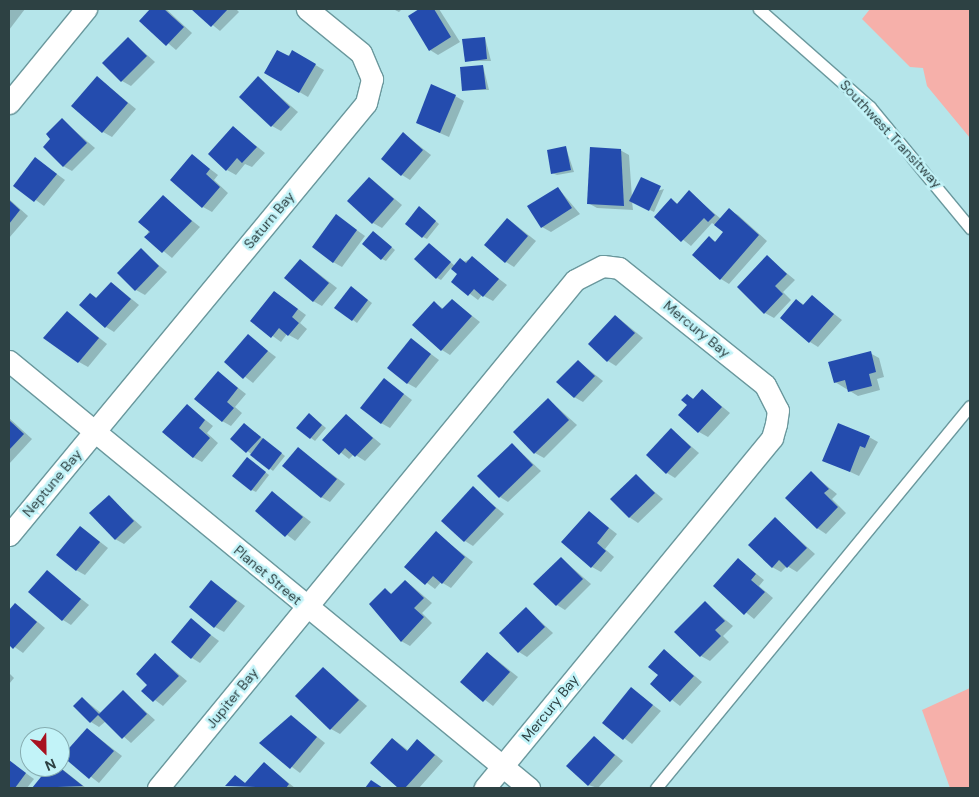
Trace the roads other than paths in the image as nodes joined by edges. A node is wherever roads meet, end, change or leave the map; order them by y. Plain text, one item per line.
1 (86, 9) edge
2 (307, 9) edge
3 (759, 9) edge
4 (9, 103) edge
5 (970, 228) edge
6 (9, 361) edge
7 (970, 406) edge
8 (95, 431) junction
9 (9, 535) edge
10 (306, 607) junction
11 (502, 766) junction
12 (158, 788) edge
13 (484, 788) edge
14 (529, 788) edge
15 (656, 788) edge

1 - 4 street
2 - 8 street, Saturn Bay
3 - 5 lane, Southwest Transitway
6 - 8 street, Planet Street
7 - 15 lane
8 - 9 street, Neptune Bay
8 - 10 street, Planet Street
10 - 11 street, Planet Street
10 - 11 street, Mercury Bay
10 - 12 street, Jupiter Bay
11 - 13 street
11 - 14 street, Planet Street

